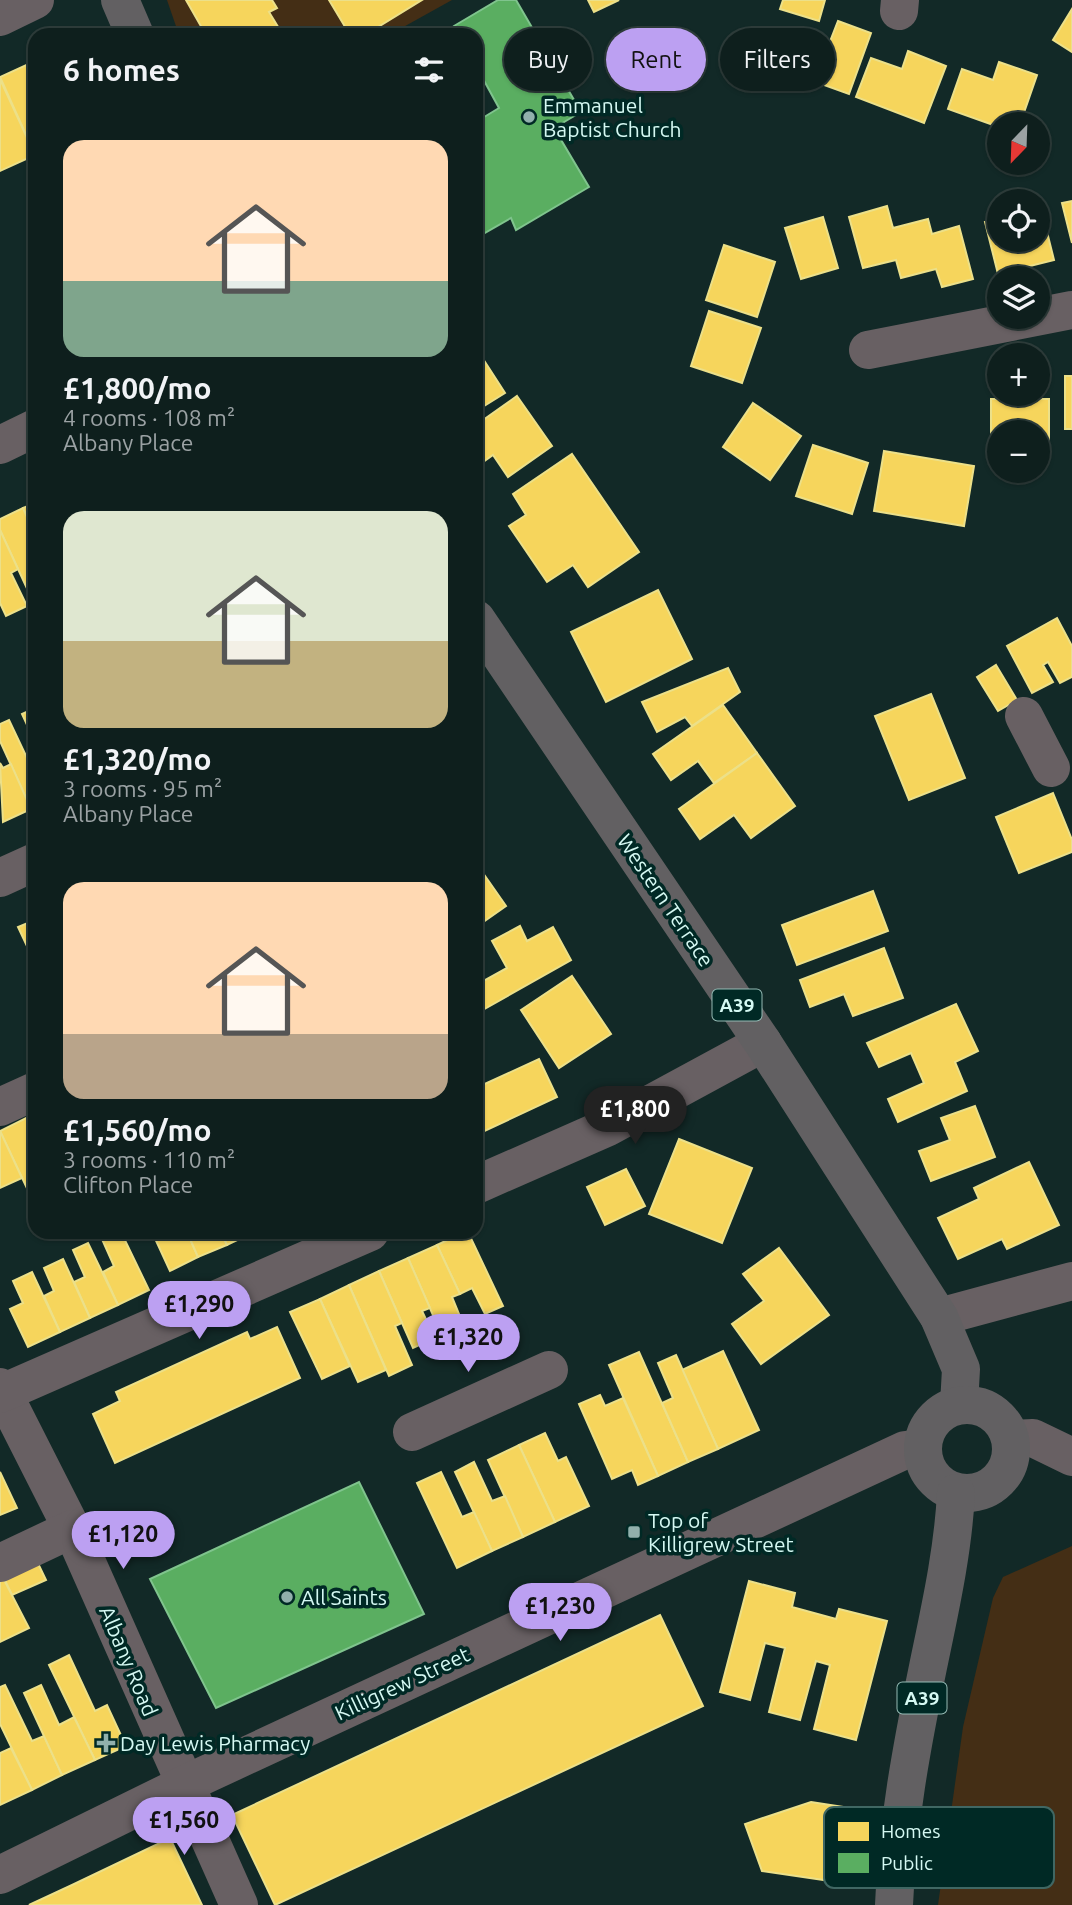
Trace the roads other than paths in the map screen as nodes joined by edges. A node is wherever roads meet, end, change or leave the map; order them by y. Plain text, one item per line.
1 (35, 0) edge
2 (120, 0) edge
3 (0, 17) edge
4 (132, 28) edge
5 (1072, 310) edge
6 (868, 350) dead end
7 (28, 431) edge
8 (0, 445) edge
9 (483, 633) edge
10 (1024, 716) dead end
11 (1047, 770) edge
12 (28, 865) edge
13 (0, 878) edge
14 (763, 1043) junction
15 (28, 1094) edge
16 (0, 1107) edge
17 (483, 1182) edge
18 (354, 1239) edge
19 (1072, 1281) edge
20 (939, 1317) junction
21 (549, 1370) dead end
22 (1, 1391) edge
23 (959, 1405) junction
24 (412, 1432) dead end
25 (1011, 1439) junction
26 (922, 1448) junction
27 (1072, 1457) edge
28 (956, 1493) junction
29 (72, 1529) junction
30 (0, 1563) edge
31 (183, 1785) junction
32 (904, 1807) edge
33 (0, 1875) edge
34 (239, 1905) edge

1 - 3 street
2 - 4 main road
5 - 6 street
7 - 8 street
9 - 14 main road, Western Terrace / A39
10 - 11 street
12 - 13 street
14 - 17 street
14 - 20 main road, Western Terrace / A39
15 - 16 street
18 - 22 street
19 - 20 street
20 - 23 main road, Western Terrace / A39
21 - 24 street
22 - 29 street, Albany Road
23 - 25 main road
23 - 26 main road
25 - 27 street
25 - 28 main road
26 - 28 main road
26 - 31 street, Killigrew Street
28 - 32 main road, A39
29 - 30 street
29 - 31 street, Albany Road
31 - 33 street, Killigrew Street
31 - 34 street, Albany Road

